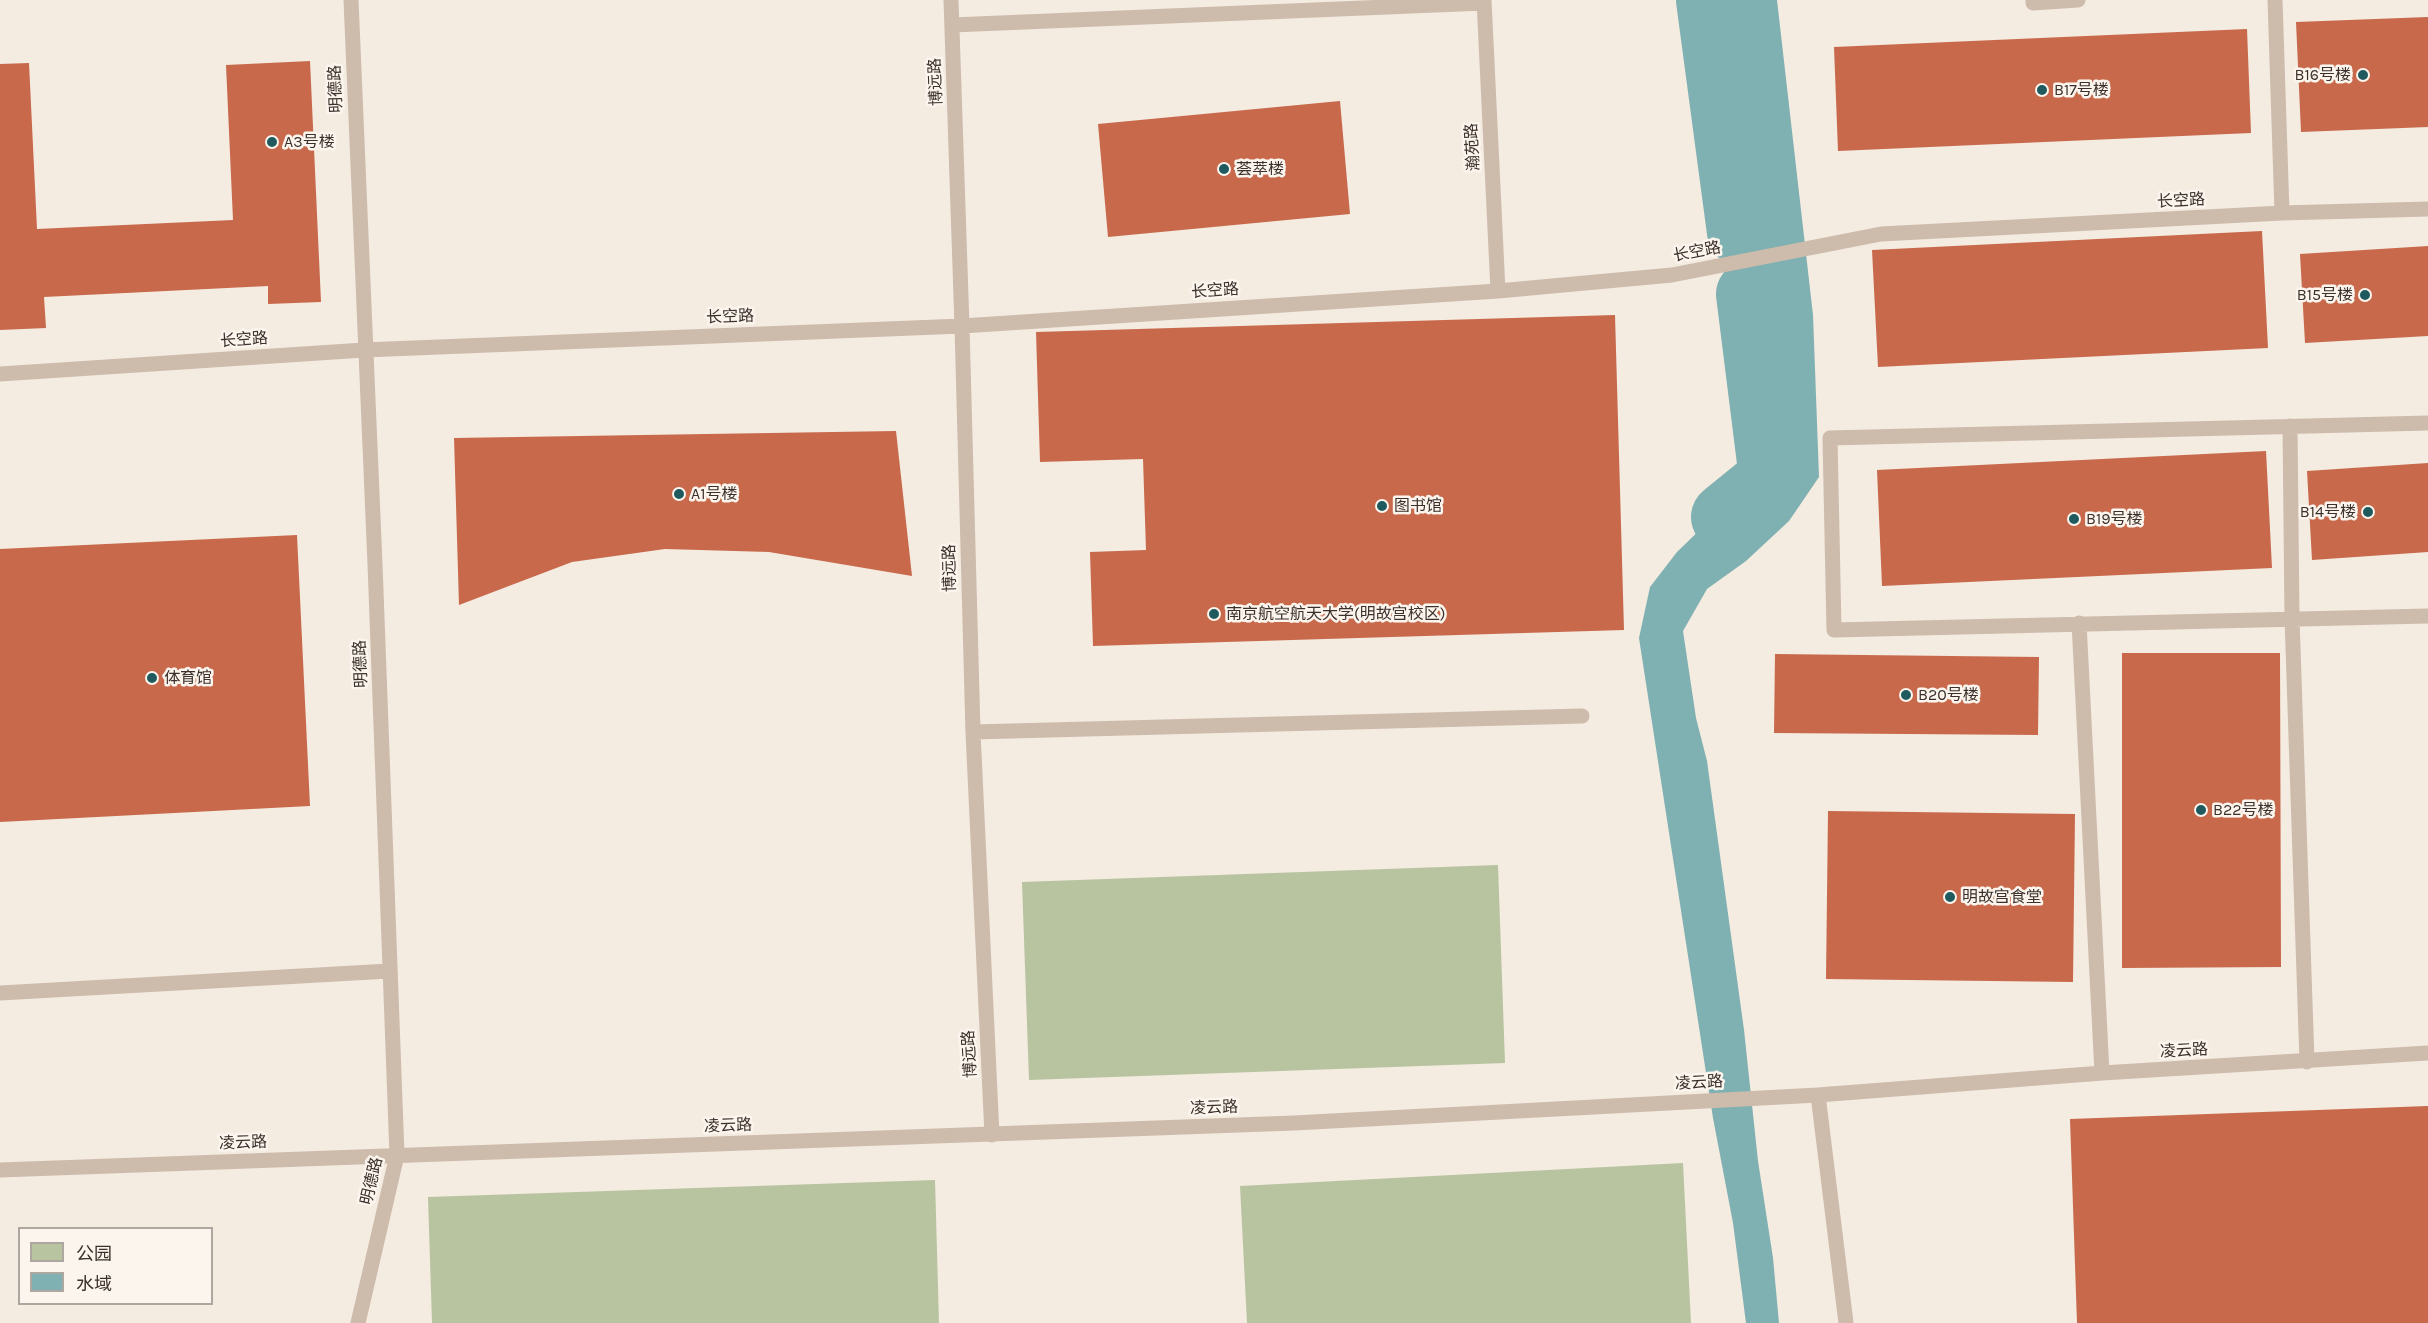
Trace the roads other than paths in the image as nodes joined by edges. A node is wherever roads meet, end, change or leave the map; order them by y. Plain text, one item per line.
1 (351, 0) edge
2 (951, 0) edge
3 (2033, 0) edge
4 (2078, 0) edge
5 (2275, 0) edge
6 (1484, 2) edge
7 (952, 26) junction
8 (2428, 208) edge
9 (2282, 213) junction
10 (1498, 291) junction
11 (962, 326) junction
12 (364, 350) junction
13 (0, 374) edge
14 (2428, 423) edge
15 (2290, 426) junction
16 (2428, 616) edge
17 (2292, 618) junction
18 (2079, 624) junction
19 (1582, 716) dead end
20 (972, 732) junction
21 (388, 971) junction
22 (0, 993) edge
23 (2428, 1053) edge
24 (2307, 1062) junction
25 (2102, 1073) junction
26 (1818, 1095) junction
27 (992, 1135) junction
28 (397, 1155) junction
29 (0, 1170) edge
30 (358, 1323) edge
31 (1846, 1323) edge

1 - 12 lane, 明德路
2 - 7 lane, 博远路
3 - 4 lane
5 - 9 lane
6 - 7 lane
6 - 10 lane, 瀚苑路
7 - 11 lane, 博远路
8 - 9 lane, 长空路
9 - 10 lane, 长空路
10 - 11 lane, 长空路
11 - 12 lane, 长空路
11 - 20 lane, 博远路
12 - 13 lane, 长空路
12 - 21 lane, 明德路
14 - 15 lane
15 - 17 lane
15 - 18 lane
16 - 17 lane
17 - 18 lane
17 - 24 lane
18 - 25 lane
19 - 20 lane
20 - 27 lane, 博远路
21 - 22 lane
21 - 28 lane, 明德路
23 - 24 lane, 凌云路
24 - 25 lane, 凌云路
25 - 26 lane, 凌云路
26 - 27 lane, 凌云路
26 - 31 lane
27 - 28 lane, 凌云路
28 - 29 lane, 凌云路
28 - 30 lane, 明德路

